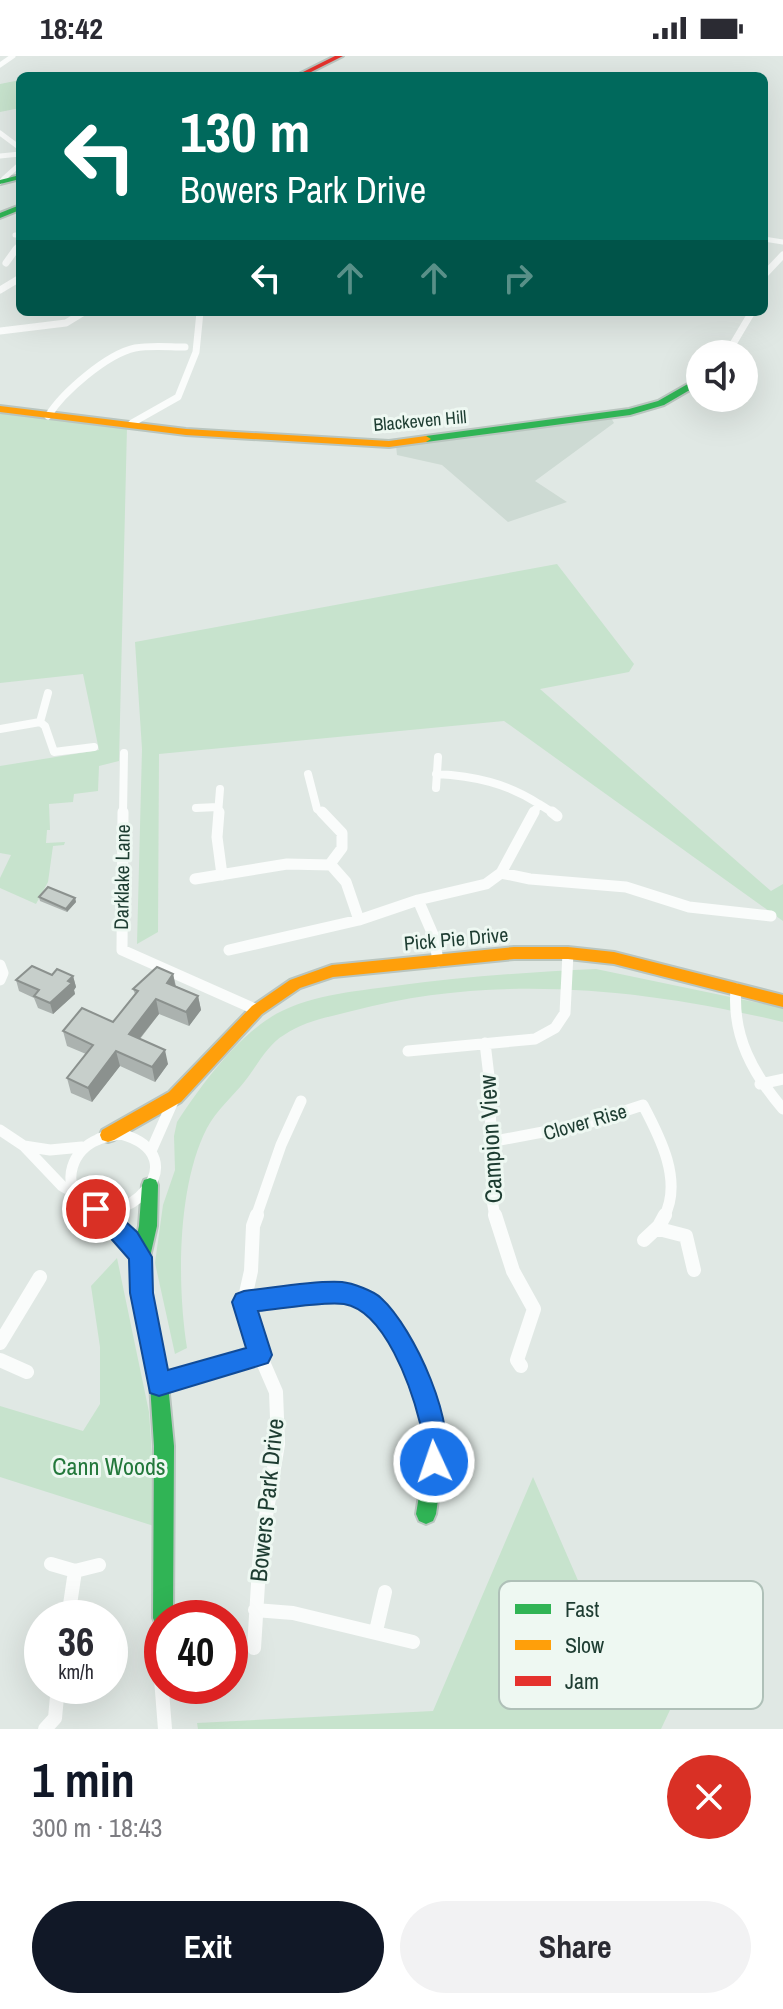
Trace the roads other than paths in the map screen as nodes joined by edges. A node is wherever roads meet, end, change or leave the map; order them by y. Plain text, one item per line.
1 (13, 56) edge
2 (340, 56) edge
3 (0, 65) edge
4 (306, 72) edge
5 (16, 168) edge
6 (0, 182) edge
7 (783, 255) edge
8 (768, 271) edge
9 (77, 316) edge
10 (200, 316) edge
11 (750, 316) edge
12 (0, 331) edge
13 (735, 340) edge
14 (185, 347) dead end
15 (686, 388) edge
16 (0, 409) edge
17 (48, 416) junction
18 (131, 425) junction
19 (48, 693) dead end
20 (40, 722) junction
21 (0, 729) edge
22 (94, 747) dead end
23 (124, 753) dead end
24 (438, 757) dead end
25 (308, 774) dead end
26 (436, 774) junction
27 (436, 788) dead end
28 (220, 789) dead end
29 (539, 804) junction
30 (218, 807) junction
31 (196, 808) dead end
32 (557, 816) dead end
33 (330, 864) junction
34 (501, 873) junction
35 (222, 875) junction
36 (195, 879) dead end
37 (418, 900) junction
38 (771, 916) dead end
39 (359, 920) junction
40 (229, 950) dead end
41 (568, 953) junction
42 (438, 961) junction
43 (0, 965) edge
44 (0, 980) edge
45 (736, 989) junction
46 (783, 1001) edge
47 (257, 1010) junction
48 (485, 1043) junction
49 (408, 1051) dead end
50 (783, 1079) edge
51 (760, 1084) junction
52 (175, 1097) junction
53 (301, 1101) dead end
54 (783, 1109) edge
55 (0, 1130) edge
56 (108, 1135) junction
57 (490, 1142) junction
58 (24, 1146) junction
59 (84, 1146) junction
60 (151, 1151) junction
61 (150, 1185) junction
62 (71, 1191) junction
63 (96, 1209) junction
64 (659, 1229) junction
65 (644, 1240) dead end
66 (141, 1257) junction
67 (694, 1270) dead end
68 (40, 1277) dead end
69 (244, 1302) junction
70 (0, 1343) edge
71 (260, 1355) junction
72 (0, 1360) edge
73 (521, 1366) dead end
74 (27, 1372) dead end
75 (159, 1384) junction
76 (426, 1514) dead end
77 (51, 1564) dead end
78 (99, 1565) dead end
79 (75, 1571) junction
80 (385, 1592) dead end
81 (71, 1600) edge
82 (163, 1600) edge
83 (255, 1610) junction
84 (376, 1631) junction
85 (413, 1642) dead end
86 (254, 1648) dead end
87 (56, 1704) edge
88 (163, 1704) edge
89 (45, 1729) edge
90 (165, 1729) edge

1 - 3 street
2 - 4 main road
5 - 6 street
7 - 8 street
9 - 12 street
10 - 18 street
11 - 13 street
14 - 17 street
15 - 18 main road, Blackeven Hill
16 - 17 main road, Blackeven Hill
17 - 18 main road, Blackeven Hill
19 - 20 street
20 - 21 street
20 - 22 street
23 - 47 street, Darklake Lane
24 - 26 street
25 - 33 street
26 - 27 street
26 - 29 street
28 - 30 street
29 - 32 street
29 - 34 street
30 - 31 street
30 - 35 street
33 - 35 street
33 - 39 street
34 - 37 street
34 - 38 street
35 - 36 street
37 - 39 street
37 - 42 street
39 - 40 street
41 - 42 main road, Pick Pie Drive
41 - 45 main road, Pick Pie Drive
41 - 48 street
42 - 47 main road, Pick Pie Drive
43 - 44 street
45 - 46 main road, Pick Pie Drive
45 - 51 street
47 - 52 main road, Pick Pie Drive
48 - 49 street
48 - 57 street, Campion View
50 - 51 street
51 - 54 street
52 - 56 main road, Pick Pie Drive
52 - 60 street, Pick Pie Drive
53 - 69 street, Bowers Park Drive
55 - 58 street
56 - 59 street
56 - 60 street
57 - 64 street, Clover Rise
57 - 73 street, Campion View
58 - 59 street
58 - 62 street
59 - 62 street
60 - 61 street
61 - 63 street
61 - 66 main road
62 - 63 street
63 - 66 street
64 - 65 street
64 - 67 street
66 - 75 main road
68 - 70 street
69 - 71 street, Bowers Park Drive
69 - 76 main road
71 - 75 street
71 - 83 street, Bowers Park Drive
72 - 74 street
75 - 82 main road
77 - 79 street
78 - 79 street
79 - 81 street
80 - 84 street
83 - 84 street
83 - 86 street, Bowers Park Drive
84 - 85 street
87 - 89 street
88 - 90 street

